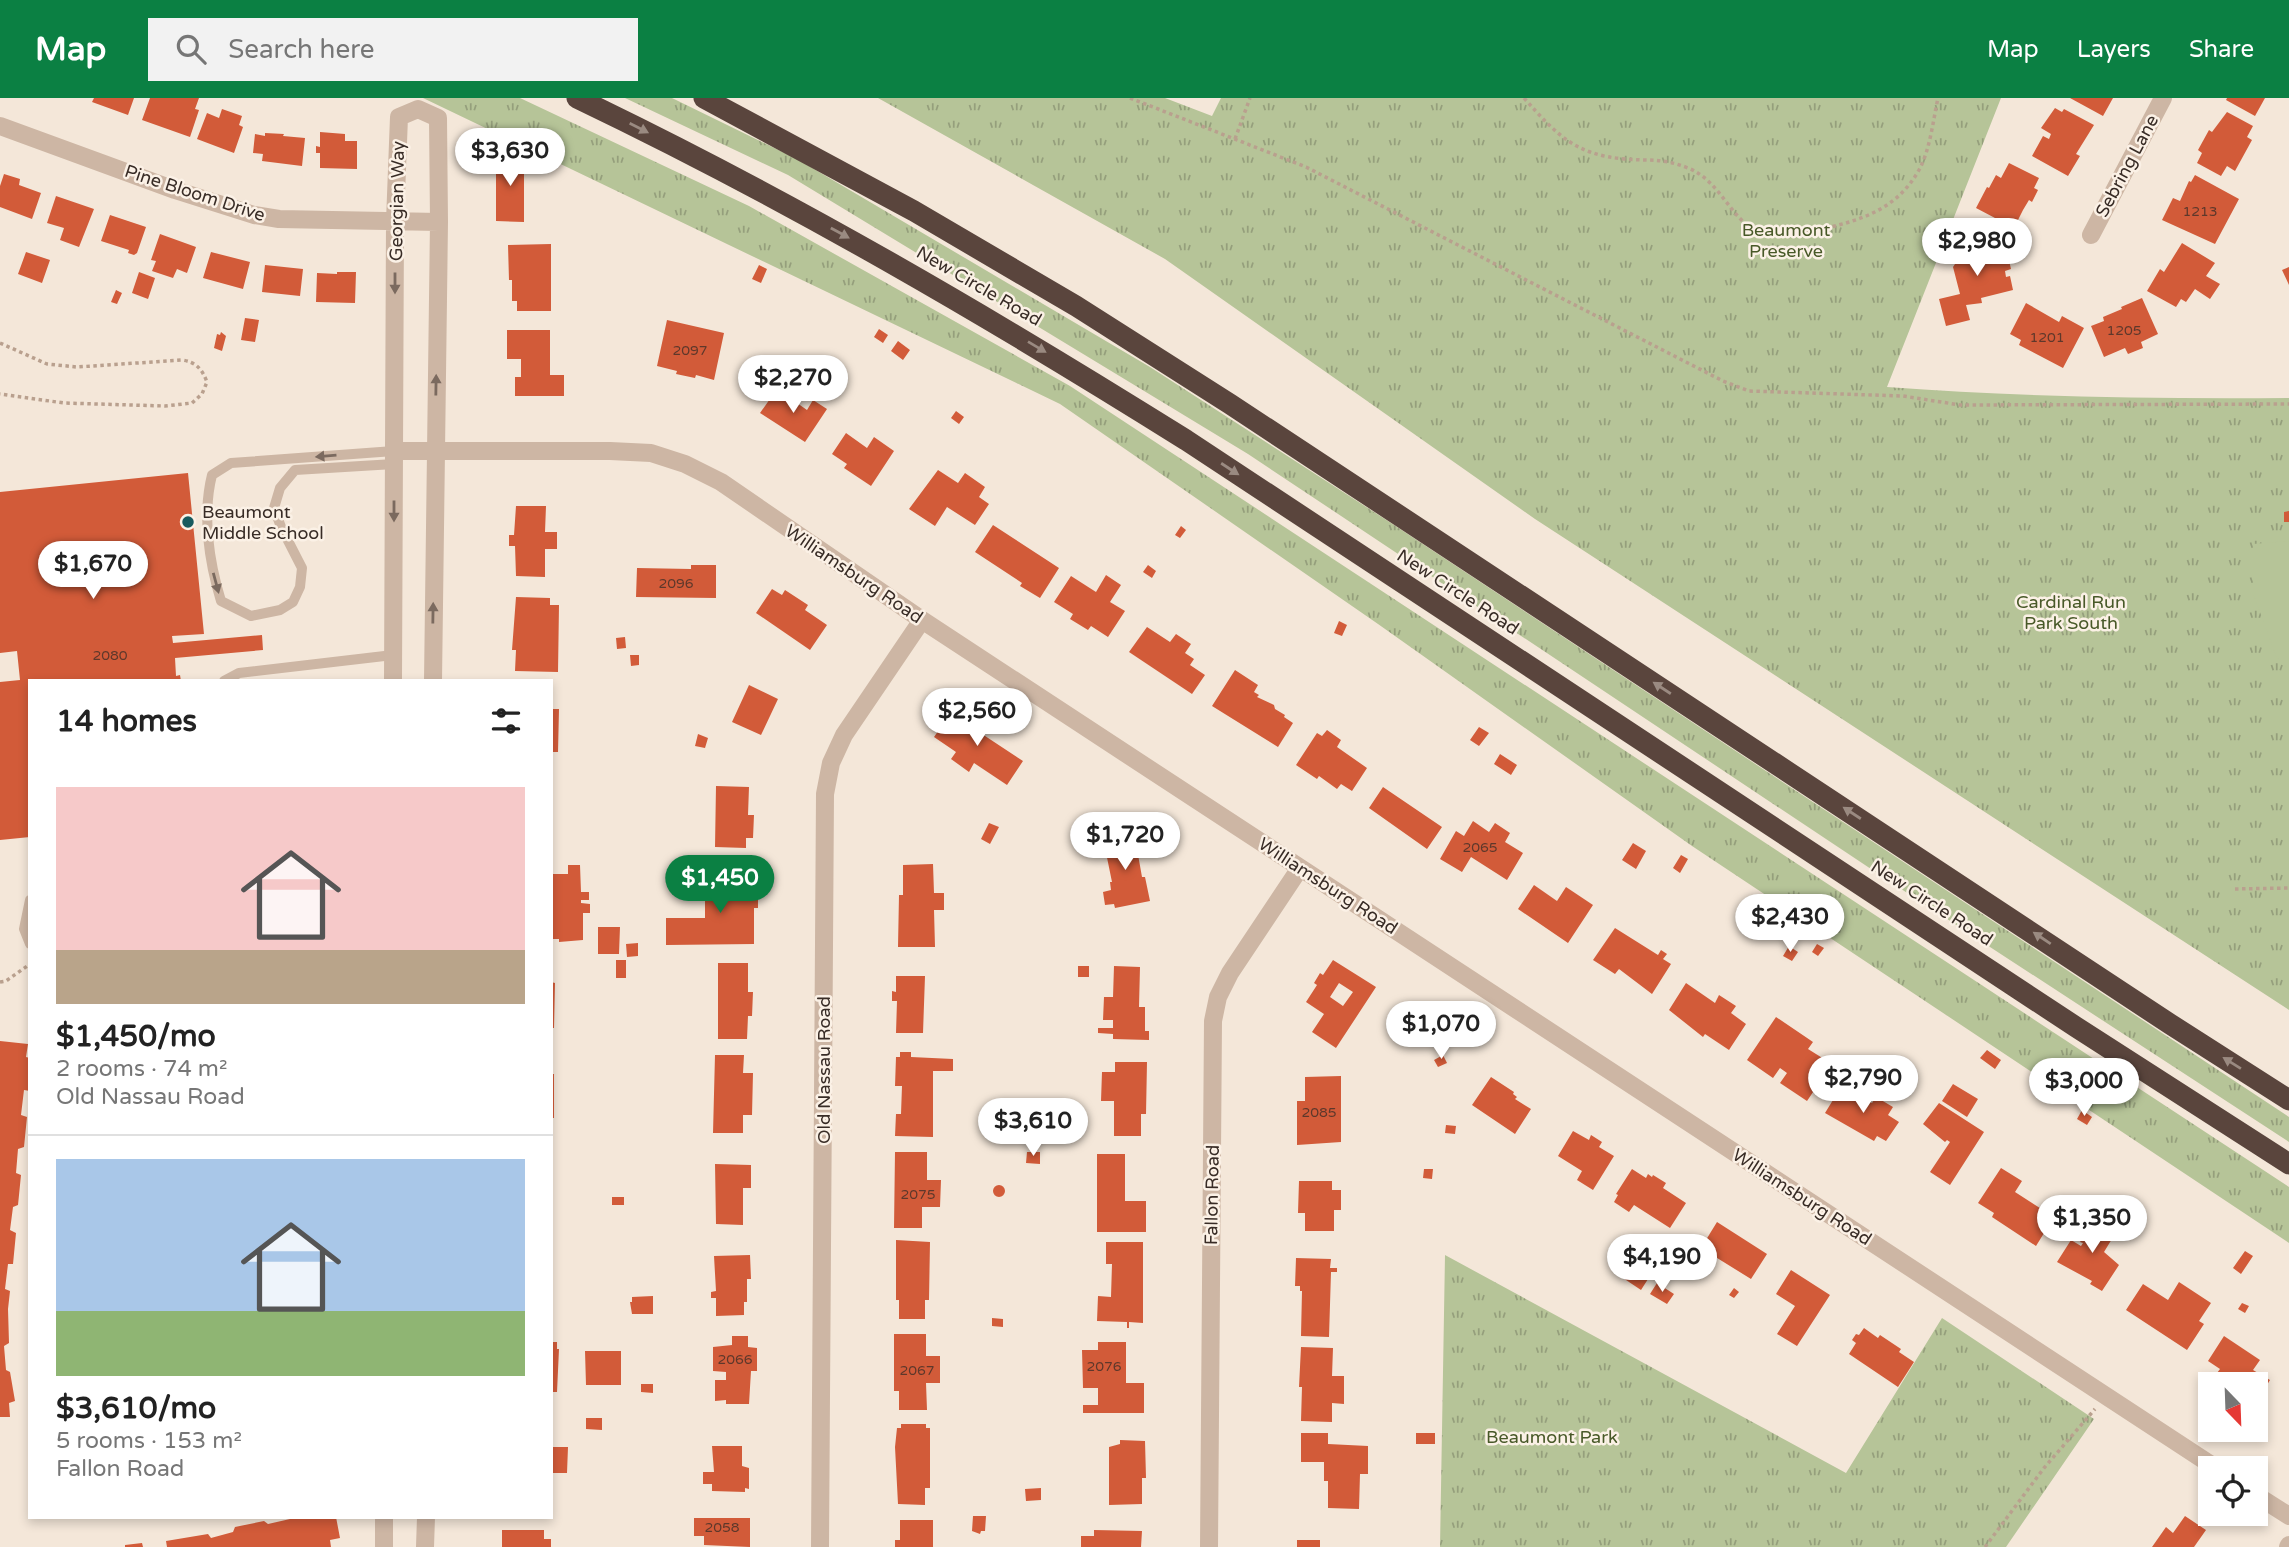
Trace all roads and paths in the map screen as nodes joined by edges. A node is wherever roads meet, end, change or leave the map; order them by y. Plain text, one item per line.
1 (577, 98) edge
2 (704, 98) edge
3 (1130, 98) edge
4 (1250, 98) edge
5 (1524, 98) edge
6 (1938, 98) edge
7 (2163, 98) edge
8 (0, 126) edge
9 (1235, 139) junction
10 (395, 221) junction
11 (439, 222) junction
12 (2091, 234) dead end
13 (0, 343) edge
14 (0, 394) edge
15 (2289, 404) edge
16 (435, 450) junction
17 (394, 457) junction
18 (922, 621) junction
19 (393, 656) junction
20 (228, 679) edge
21 (393, 679) edge
22 (433, 679) edge
23 (1300, 868) junction
24 (2289, 888) edge
25 (2235, 889) dead end
26 (28, 908) edge
27 (28, 940) edge
28 (28, 965) edge
29 (0, 982) edge
30 (2289, 1100) edge
31 (2289, 1164) edge
32 (2105, 1396) junction
33 (2198, 1456) edge
34 (2268, 1502) edge
35 (2289, 1516) edge
36 (384, 1519) edge
37 (426, 1519) edge
38 (384, 1547) edge
39 (425, 1547) edge
40 (820, 1547) edge
41 (1209, 1547) edge
42 (1985, 1547) edge

1 -> 31 highway, New Circle Road
30 -> 2 highway, New Circle Road
3 - 9 path
4 - 9 path
5 - 6 path
7 - 12 street, Sebring Lane
8 - 10 street, Pine Bloom Drive
9 - 15 path
10 - 11 street, Pine Bloom Drive
10 - 11 street, Georgian Way
10 -> 17 street, Georgian Way
16 -> 11 street, Georgian Way
13 - 14 path
16 - 17 street, Williamsburg Road
16 - 18 street, Williamsburg Road
22 -> 16 street, Georgian Way
17 -> 17 lane
17 -> 19 street, Georgian Way
18 - 23 street, Williamsburg Road
18 - 40 street, Old Nassau Road
19 - 20 lane
19 - 21 street, Georgian Way
23 - 32 street, Williamsburg Road
23 - 41 street, Fallon Road
24 - 25 path
26 - 27 lane
28 - 29 path
32 - 33 street, Williamsburg Road
32 - 42 path
34 - 35 street
36 - 38 street
37 - 39 street

